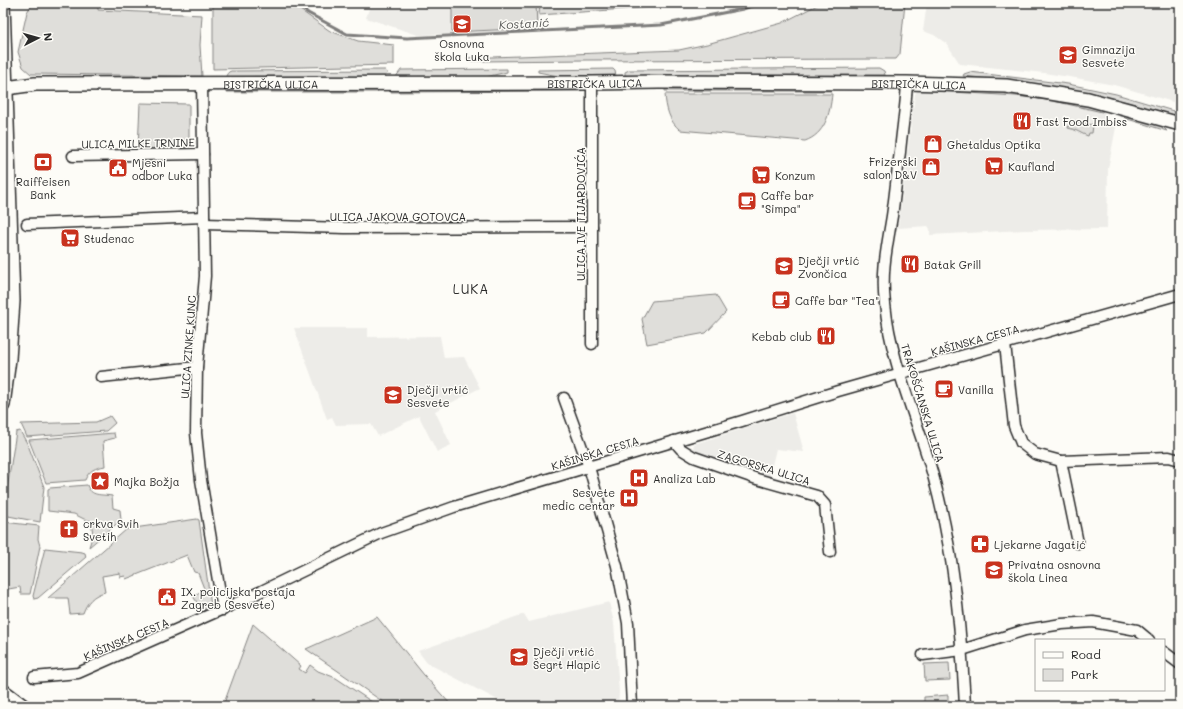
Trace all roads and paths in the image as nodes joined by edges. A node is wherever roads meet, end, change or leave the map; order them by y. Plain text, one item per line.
1 (3, 3) edge
2 (592, 83) junction
3 (907, 83) junction
4 (202, 84) junction
5 (4, 89) edge
6 (1180, 124) edge
7 (203, 154) junction
8 (73, 156) dead end
9 (204, 220) junction
10 (27, 224) dead end
11 (592, 227) junction
12 (1180, 294) edge
13 (592, 344) dead end
14 (1005, 344) junction
15 (196, 367) junction
16 (900, 373) junction
17 (101, 377) dead end
18 (564, 398) dead end
19 (3, 405) edge
20 (674, 441) junction
21 (1180, 460) edge
22 (1061, 462) junction
23 (589, 467) junction
24 (1078, 543) dead end
25 (830, 552) dead end
26 (222, 610) junction
27 (1148, 639) edge
28 (962, 650) junction
29 (1165, 653) edge
30 (923, 655) dead end
31 (1180, 664) edge
32 (34, 677) dead end
33 (3, 691) edge
34 (3, 701) edge
35 (21, 705) edge
36 (632, 706) edge
37 (965, 706) edge

1 - 5 main road
2 - 3 main road, BISTRIČKA ULICA
2 - 4 main road, BISTRIČKA ULICA
2 - 11 street, ULICA IVE TIJARDOVIĆA
3 - 6 main road, BISTRIČKA ULICA
3 - 16 street, TRAKOŠĆANSKA ULICA
4 - 5 main road, BISTRIČKA ULICA
4 - 7 street, ULICA ZINKE KUNC
5 - 19 main road
7 - 8 street, ULICA MILKE TRNINE
7 - 9 street, ULICA ZINKE KUNC
9 - 10 street, ULICA JAKOVA GOTOVCA
9 - 11 street, ULICA JAKOVA GOTOVCA
9 - 15 street, ULICA ZINKE KUNC
11 - 13 street, ULICA IVE TIJARDOVIĆA
12 - 14 street, KAŠINSKA CESTA
14 - 16 street, KAŠINSKA CESTA
14 - 22 street
15 - 17 street
15 - 26 street, ULICA ZINKE KUNC
16 - 20 street, KAŠINSKA CESTA
16 - 28 street, TRAKOŠĆANSKA ULICA
18 - 23 street
20 - 23 street, KAŠINSKA CESTA
20 - 25 street, ZAGORSKA ULICA
21 - 22 street
22 - 24 street
23 - 26 street, KAŠINSKA CESTA
23 - 36 street
26 - 32 street, KAŠINSKA CESTA
27 - 28 street
28 - 30 street
28 - 37 street, TRAKOŠĆANSKA ULICA
29 - 31 street
33 - 35 main road
34 - 35 main road

